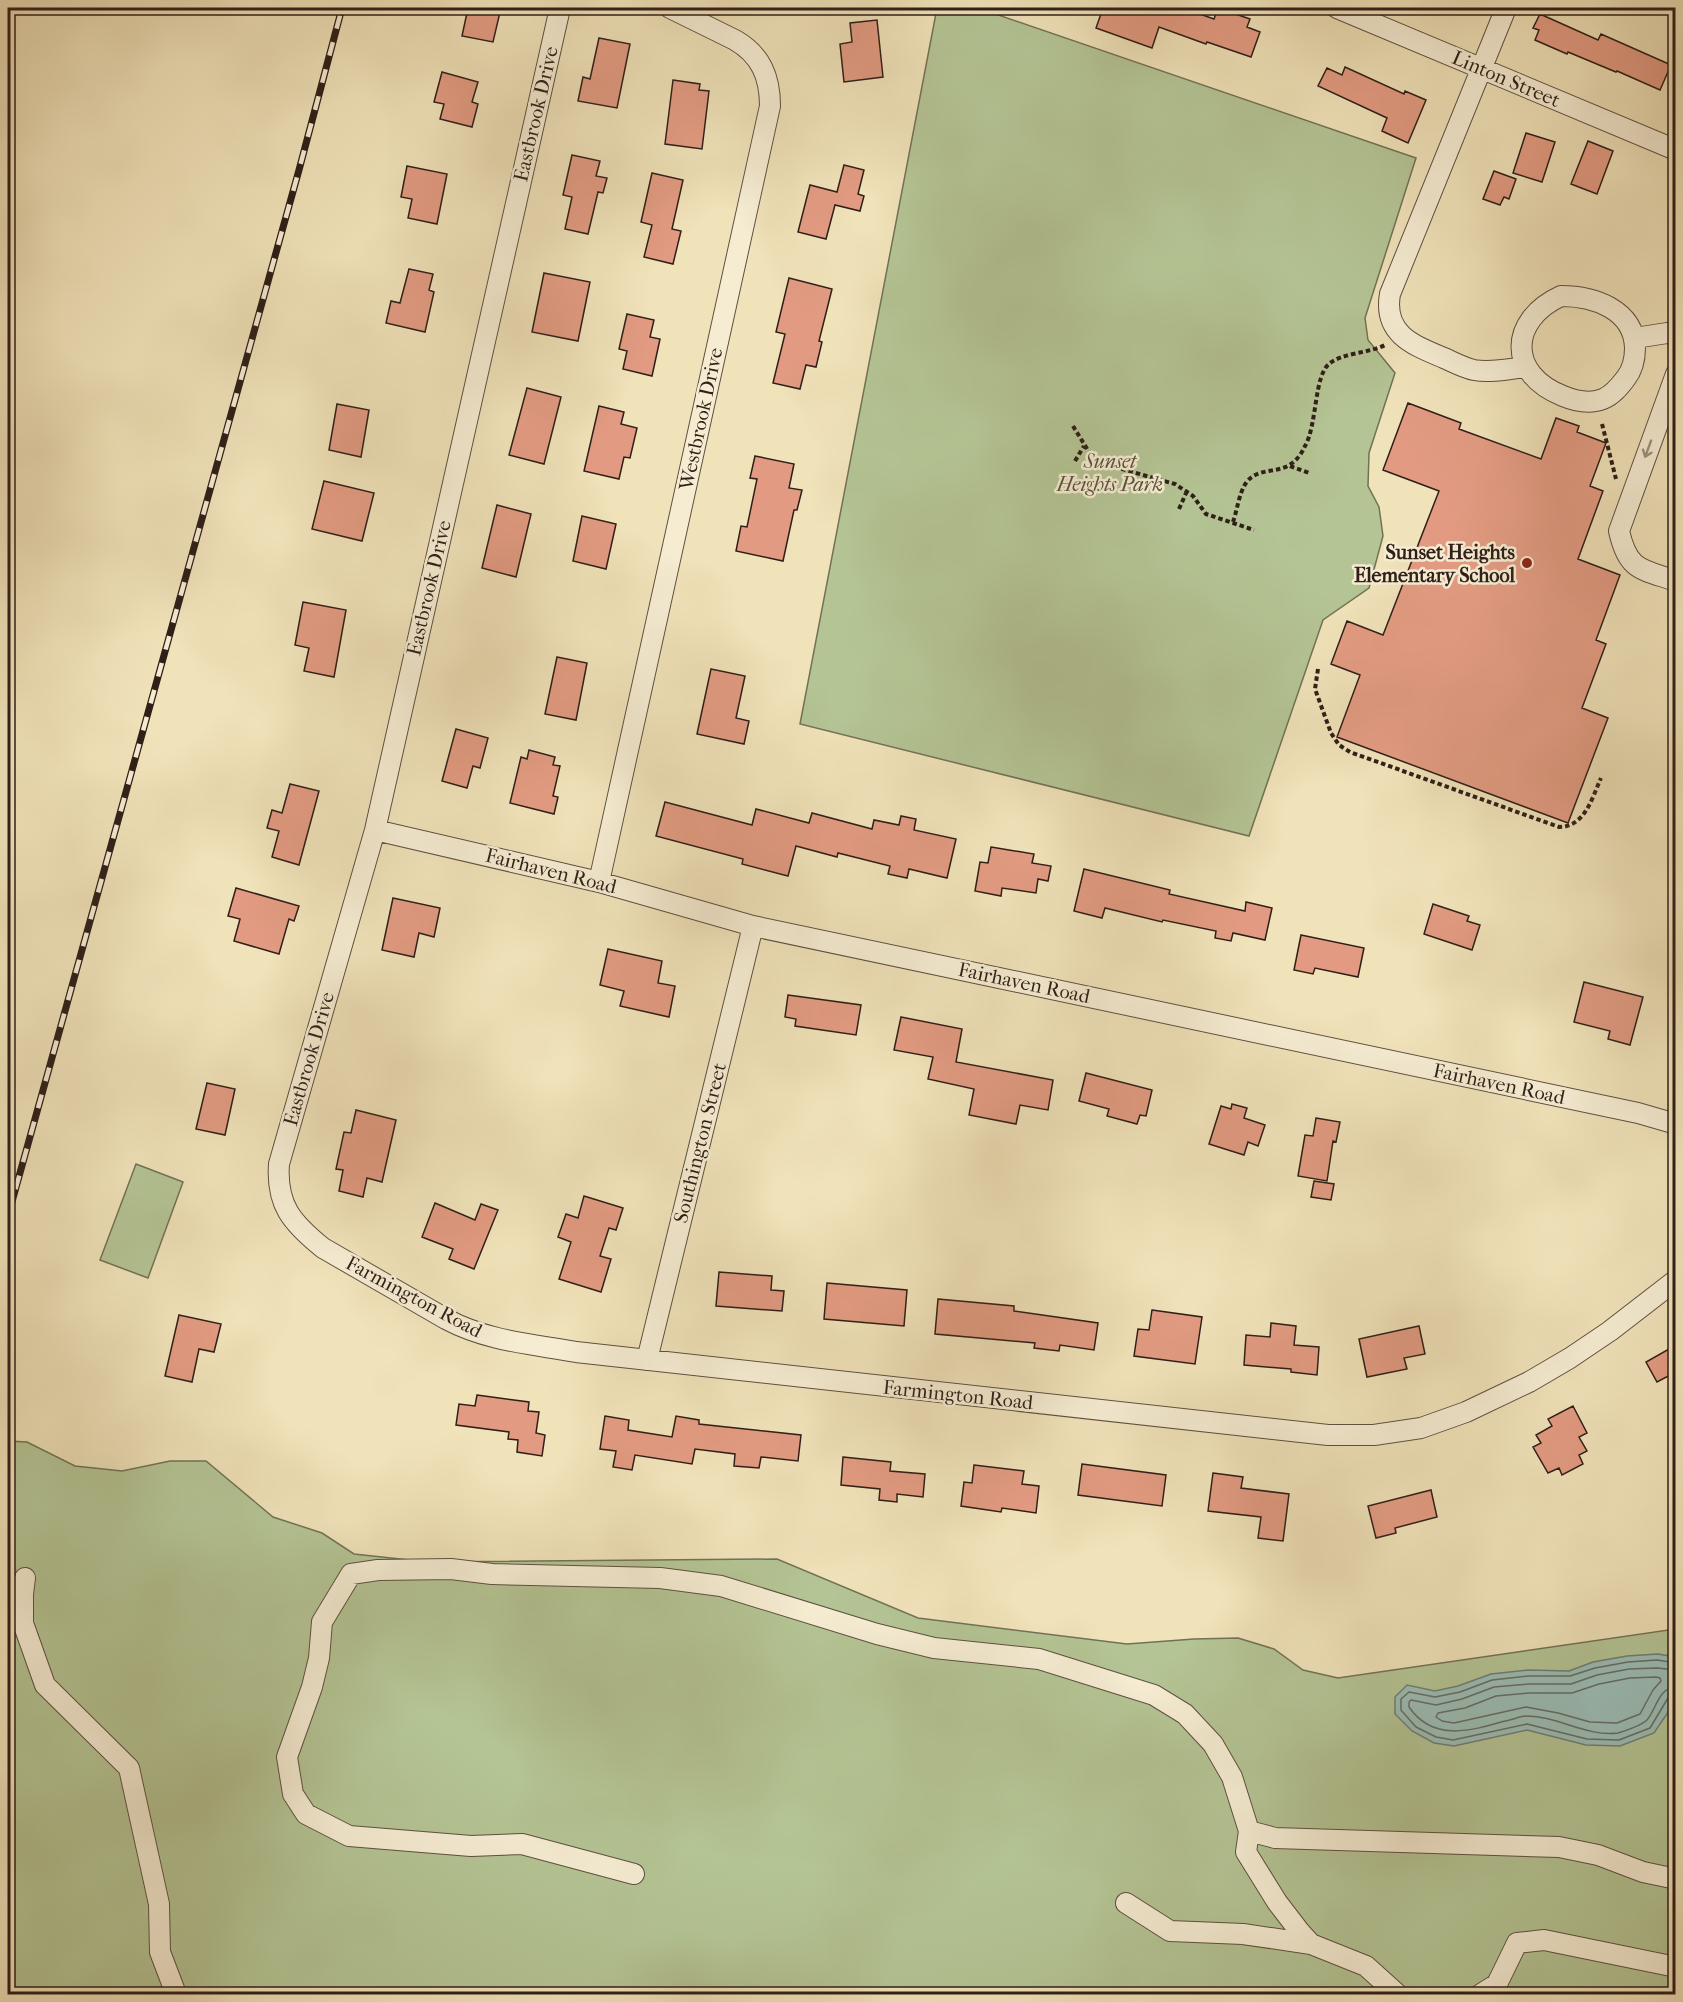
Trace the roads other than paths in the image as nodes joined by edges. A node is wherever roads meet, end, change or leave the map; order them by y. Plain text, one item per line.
1 (560, 8) edge
2 (670, 8) edge
3 (1337, 8) edge
4 (1506, 8) edge
5 (1480, 68) junction
6 (1676, 150) edge
7 (1676, 336) edge
8 (1635, 338) junction
9 (1525, 367) junction
10 (1676, 374) edge
11 (1676, 581) edge
12 (375, 830) junction
13 (599, 882) junction
14 (753, 926) junction
15 (1676, 1124) edge
16 (279, 1164) joint
17 (1676, 1280) edge
18 (647, 1360) junction
19 (18, 1590) edge
20 (1249, 1831) junction
21 (634, 1874) dead end
22 (1676, 1879) edge
23 (1126, 1903) dead end
24 (1311, 1944) junction
25 (1676, 1967) edge
26 (176, 1995) edge
27 (1397, 1995) edge
28 (1481, 1995) edge

1 - 12 street, Eastbrook Drive
2 - 13 street, Westbrook Drive
3 - 5 street, Linton Street
4 - 5 street
5 - 6 street, Linton Street
5 - 9 street
7 - 8 street
8 - 9 street
8 - 9 street
10 -> 11 street
12 - 13 street, Fairhaven Road
12 - 16 street, Eastbrook Drive
13 - 14 street, Fairhaven Road
14 - 15 street, Fairhaven Road
14 - 18 street, Southington Street
16 - 18 street, Farmington Road
17 - 18 street, Farmington Road
19 - 26 street
20 - 21 street
20 - 22 street
20 - 24 street
23 - 24 street
24 - 27 street
25 - 28 street

